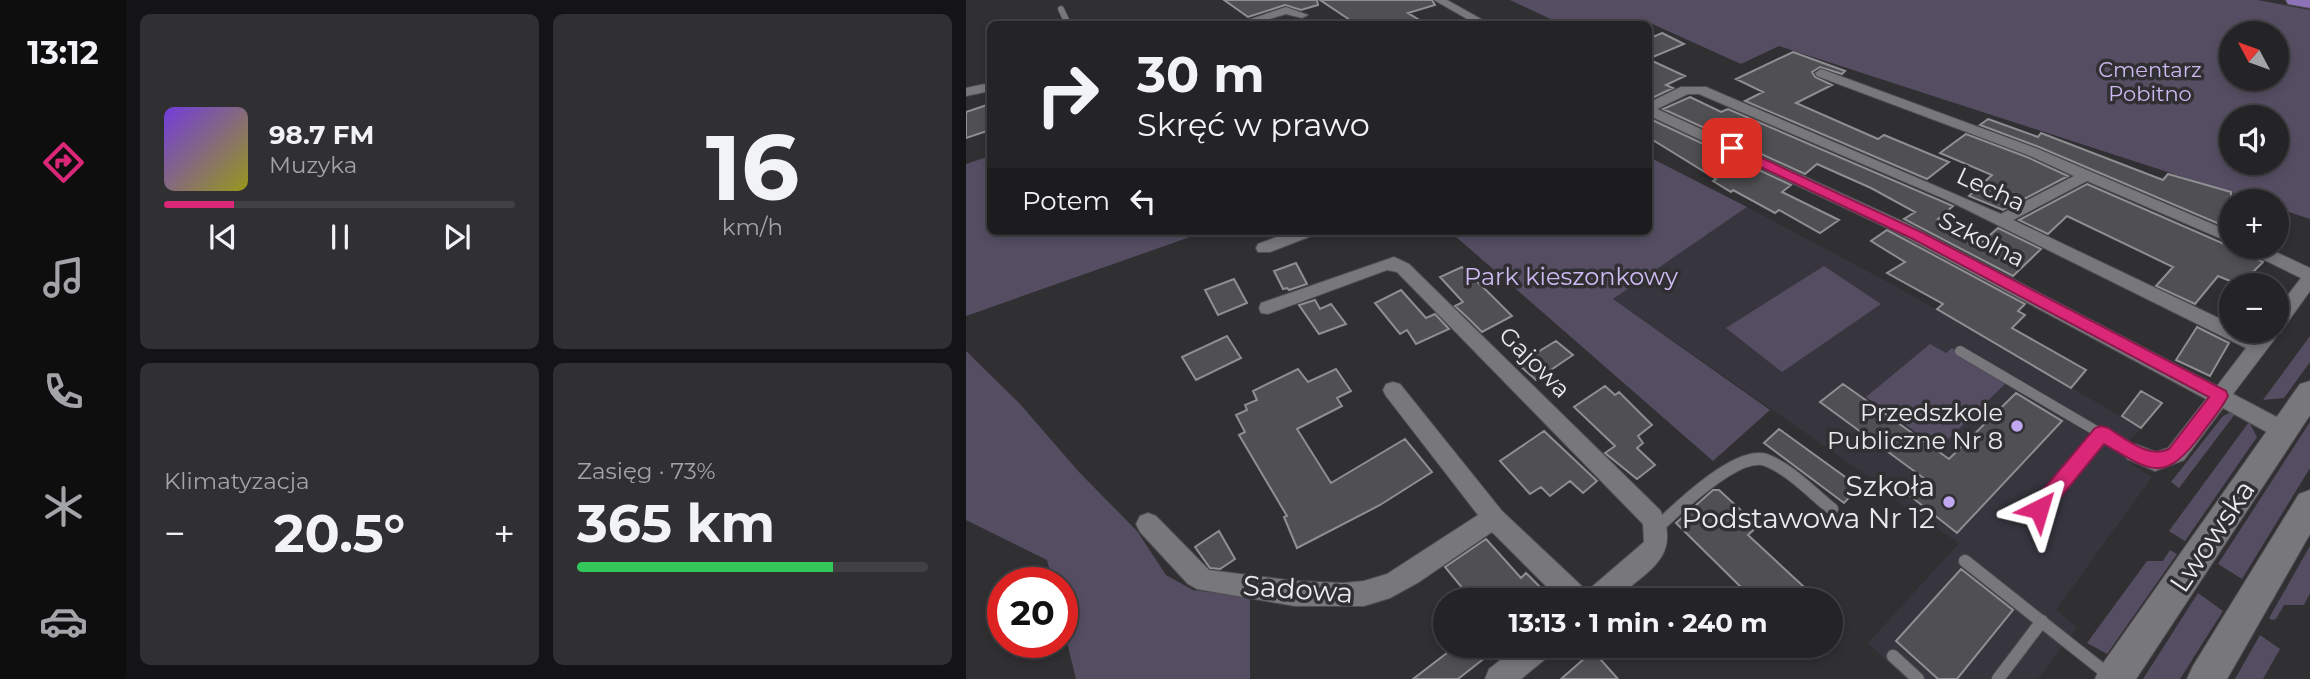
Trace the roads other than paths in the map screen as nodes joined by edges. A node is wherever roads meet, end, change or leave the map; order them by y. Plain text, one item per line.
1 (1275, 0) edge
2 (1439, 0) edge
3 (2294, 0) edge
4 (2310, 3) edge
5 (1061, 9) dead end
6 (1286, 10) junction
7 (1303, 15) dead end
8 (1067, 21) edge
9 (1252, 21) edge
10 (1478, 21) edge
11 (1821, 73) dead end
12 (987, 88) edge
13 (1696, 89) joint
14 (966, 92) edge
15 (1652, 107) edge
16 (1652, 111) edge
17 (2087, 176) junction
18 (2001, 220) junction
19 (2219, 233) edge
20 (1297, 235) edge
21 (1264, 247) dead end
22 (2276, 259) edge
23 (2310, 276) edge
24 (2289, 305) edge
25 (1268, 308) dead end
26 (2219, 317) edge
27 (2261, 343) edge
28 (1960, 351) dead end
29 (1393, 390) dead end
30 (2310, 392) edge
31 (2220, 396) junction
32 (2284, 430) junction
33 (2101, 433) junction
34 (2135, 453) joint
35 (2310, 504) edge
36 (1832, 509) dead end
37 (2039, 509) dead end
38 (1494, 518) junction
39 (1148, 524) dead end
40 (1657, 528) junction
41 (1965, 561) dead end
42 (1566, 588) edge
43 (1609, 588) edge
44 (2042, 621) junction
45 (1893, 656) dead end
46 (1524, 658) edge
47 (1499, 679) edge
48 (1918, 679) edge
49 (1998, 679) edge
50 (2114, 679) edge
51 (2206, 679) edge

1 - 6 street
2 - 10 street
3 - 4 main road
5 - 8 lane
6 - 7 street
6 - 9 street
11 - 17 street
12 - 14 street
13 - 15 street
13 - 18 street, Lecha
16 - 31 street, Szkolna
17 - 18 street
17 - 19 street
18 - 26 street, Lecha
20 - 21 street
22 - 23 street
23 - 24 street
25 - 40 street, Gajowa
27 - 31 street
28 - 33 lane
29 - 38 street
30 - 32 main road, Lwowska
31 - 32 street, Szkolna
31 - 34 street
32 - 50 main road, Lwowska
33 - 34 lane
33 - 37 lane
35 - 51 main road
36 - 40 lane
38 - 39 street, Sadowa
38 - 42 street
40 - 43 street
41 - 44 lane
44 - 49 lane
44 - 50 lane
45 - 48 lane
46 - 47 street

